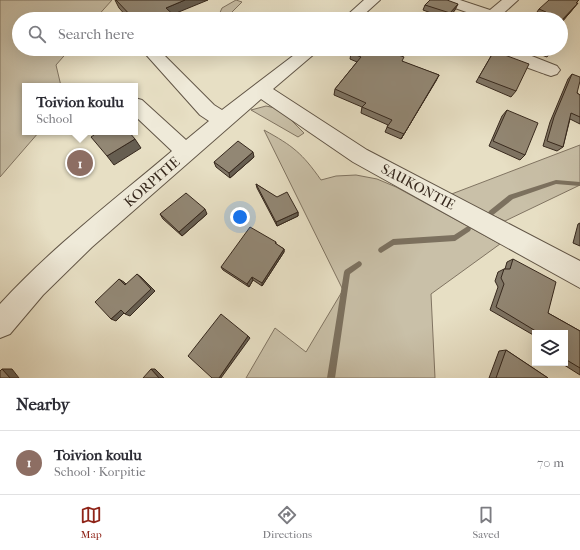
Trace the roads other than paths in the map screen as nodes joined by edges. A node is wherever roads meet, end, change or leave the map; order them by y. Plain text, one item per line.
1 (373, 0) edge
2 (446, 0) edge
3 (512, 0) edge
4 (358, 12) edge
5 (478, 12) edge
6 (498, 12) edge
7 (155, 56) edge
8 (303, 56) edge
9 (514, 56) edge
10 (551, 70) dead end
11 (261, 90) junction
12 (138, 107) edge
13 (223, 120) junction
14 (186, 152) junction
15 (580, 275) edge
16 (0, 324) edge

1 - 4 street
2 - 5 street
3 - 6 street
7 - 13 street
8 - 11 street, KORPITIE
9 - 10 street
11 - 13 street, KORPITIE
11 - 15 street, SAUKONTIE
12 - 14 street
13 - 14 street, KORPITIE
14 - 16 street, KORPITIE

